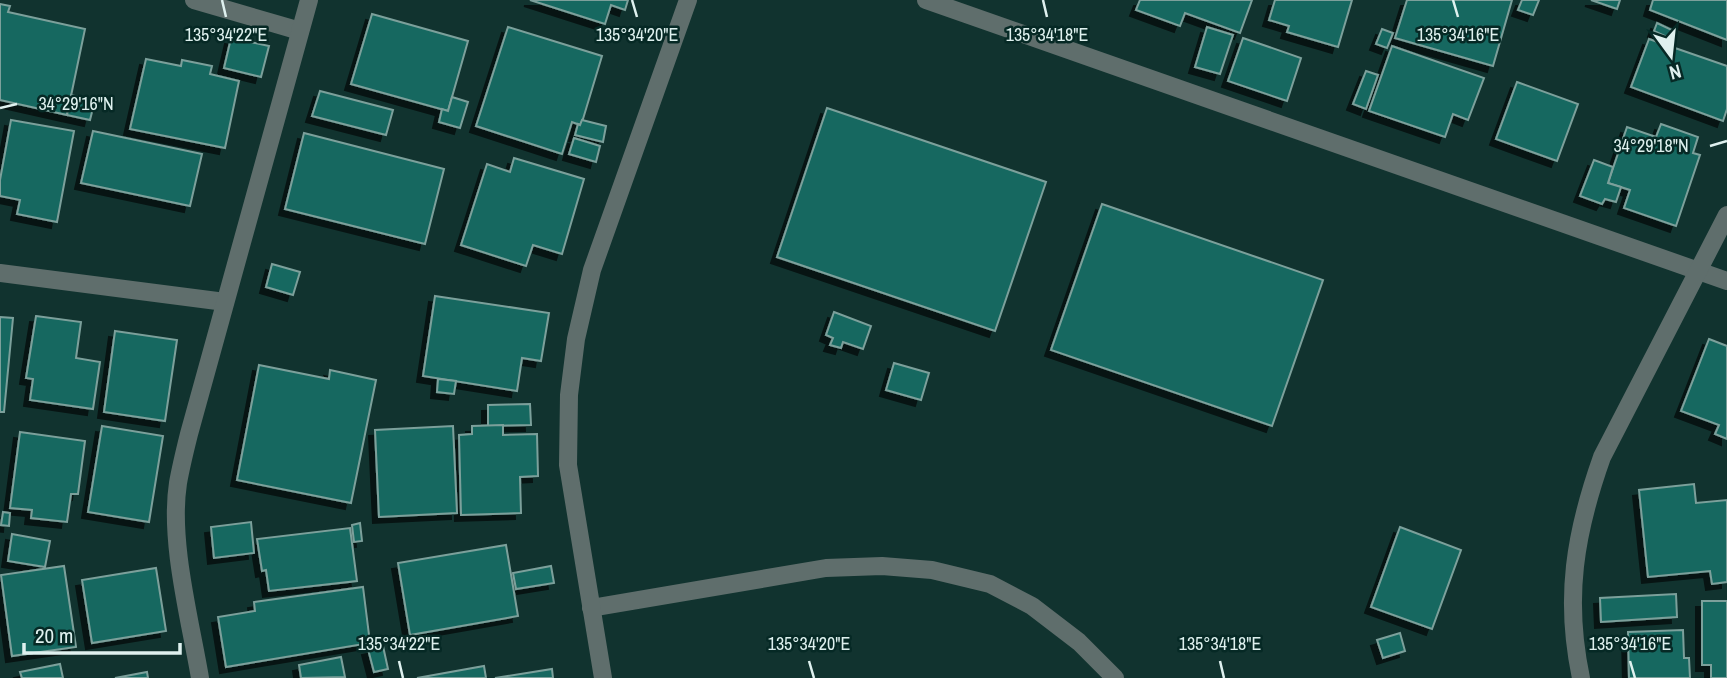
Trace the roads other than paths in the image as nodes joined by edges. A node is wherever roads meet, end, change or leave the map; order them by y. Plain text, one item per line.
1 (194, 0) edge
2 (309, 0) edge
3 (688, 0) edge
4 (926, 0) edge
5 (300, 32) junction
6 (1727, 215) edge
7 (1698, 271) junction
8 (0, 273) edge
9 (1727, 281) edge
10 (225, 302) junction
11 (591, 608) junction
12 (200, 678) edge
13 (603, 678) edge
14 (1115, 678) edge
15 (1581, 678) edge

1 - 5 street
2 - 5 street
3 - 11 street
4 - 7 street
5 - 10 street
6 - 7 street
7 - 9 street
7 - 15 street
8 - 10 street
10 - 12 street
11 - 13 street
11 - 14 street

